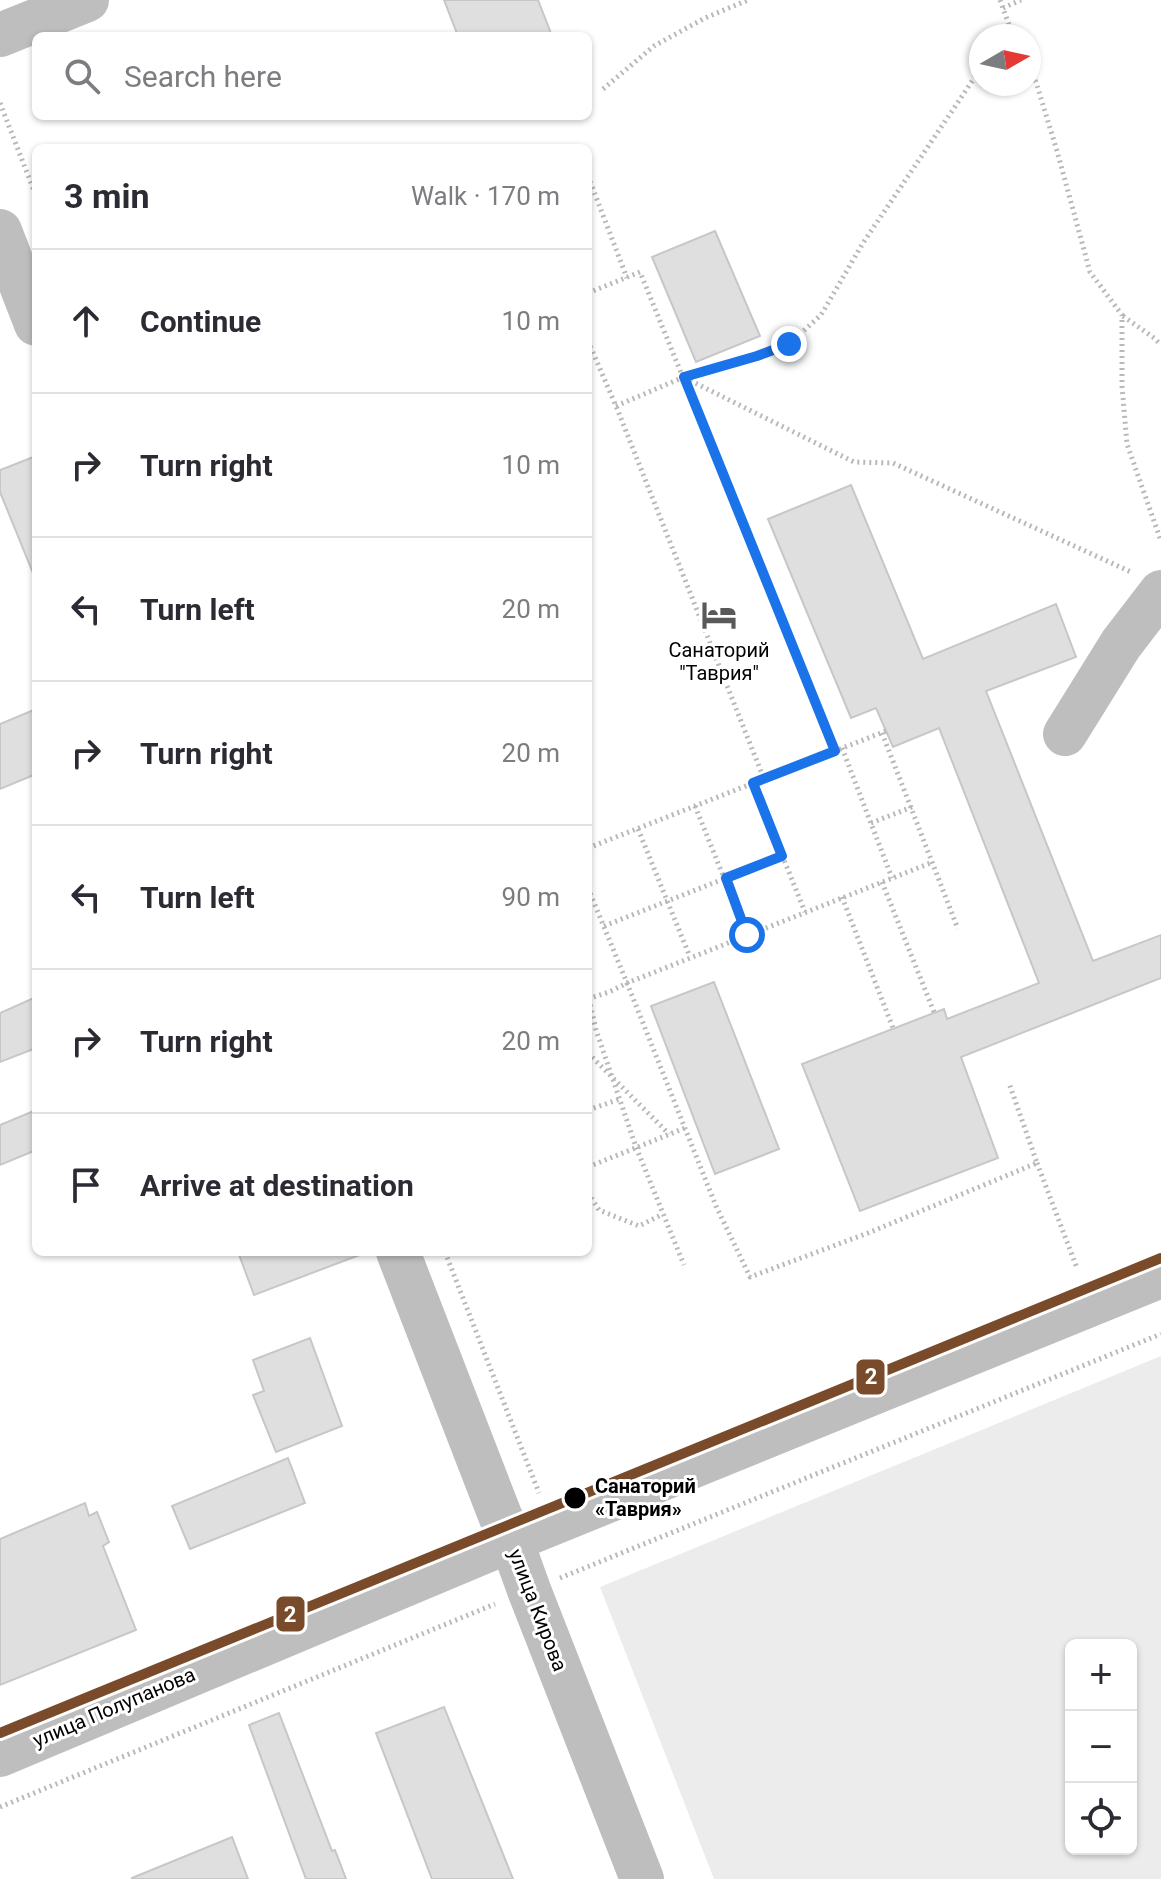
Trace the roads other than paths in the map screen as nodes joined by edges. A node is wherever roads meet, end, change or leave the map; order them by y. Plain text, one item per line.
1 (87, 0) edge
2 (0, 35) edge
3 (0, 231) edge
4 (32, 314) edge
5 (1148, 583) edge
6 (1065, 734) dead end
7 (400, 1256) edge
8 (1161, 1276) edge
9 (512, 1540) junction
10 (0, 1755) edge
11 (642, 1879) edge

1 - 2 street
3 - 4 street
5 - 6 street
7 - 9 street, улица Кирова
8 - 9 street, улица Полупанова
9 - 10 street, улица Полупанова
9 - 11 street, улица Кирова

